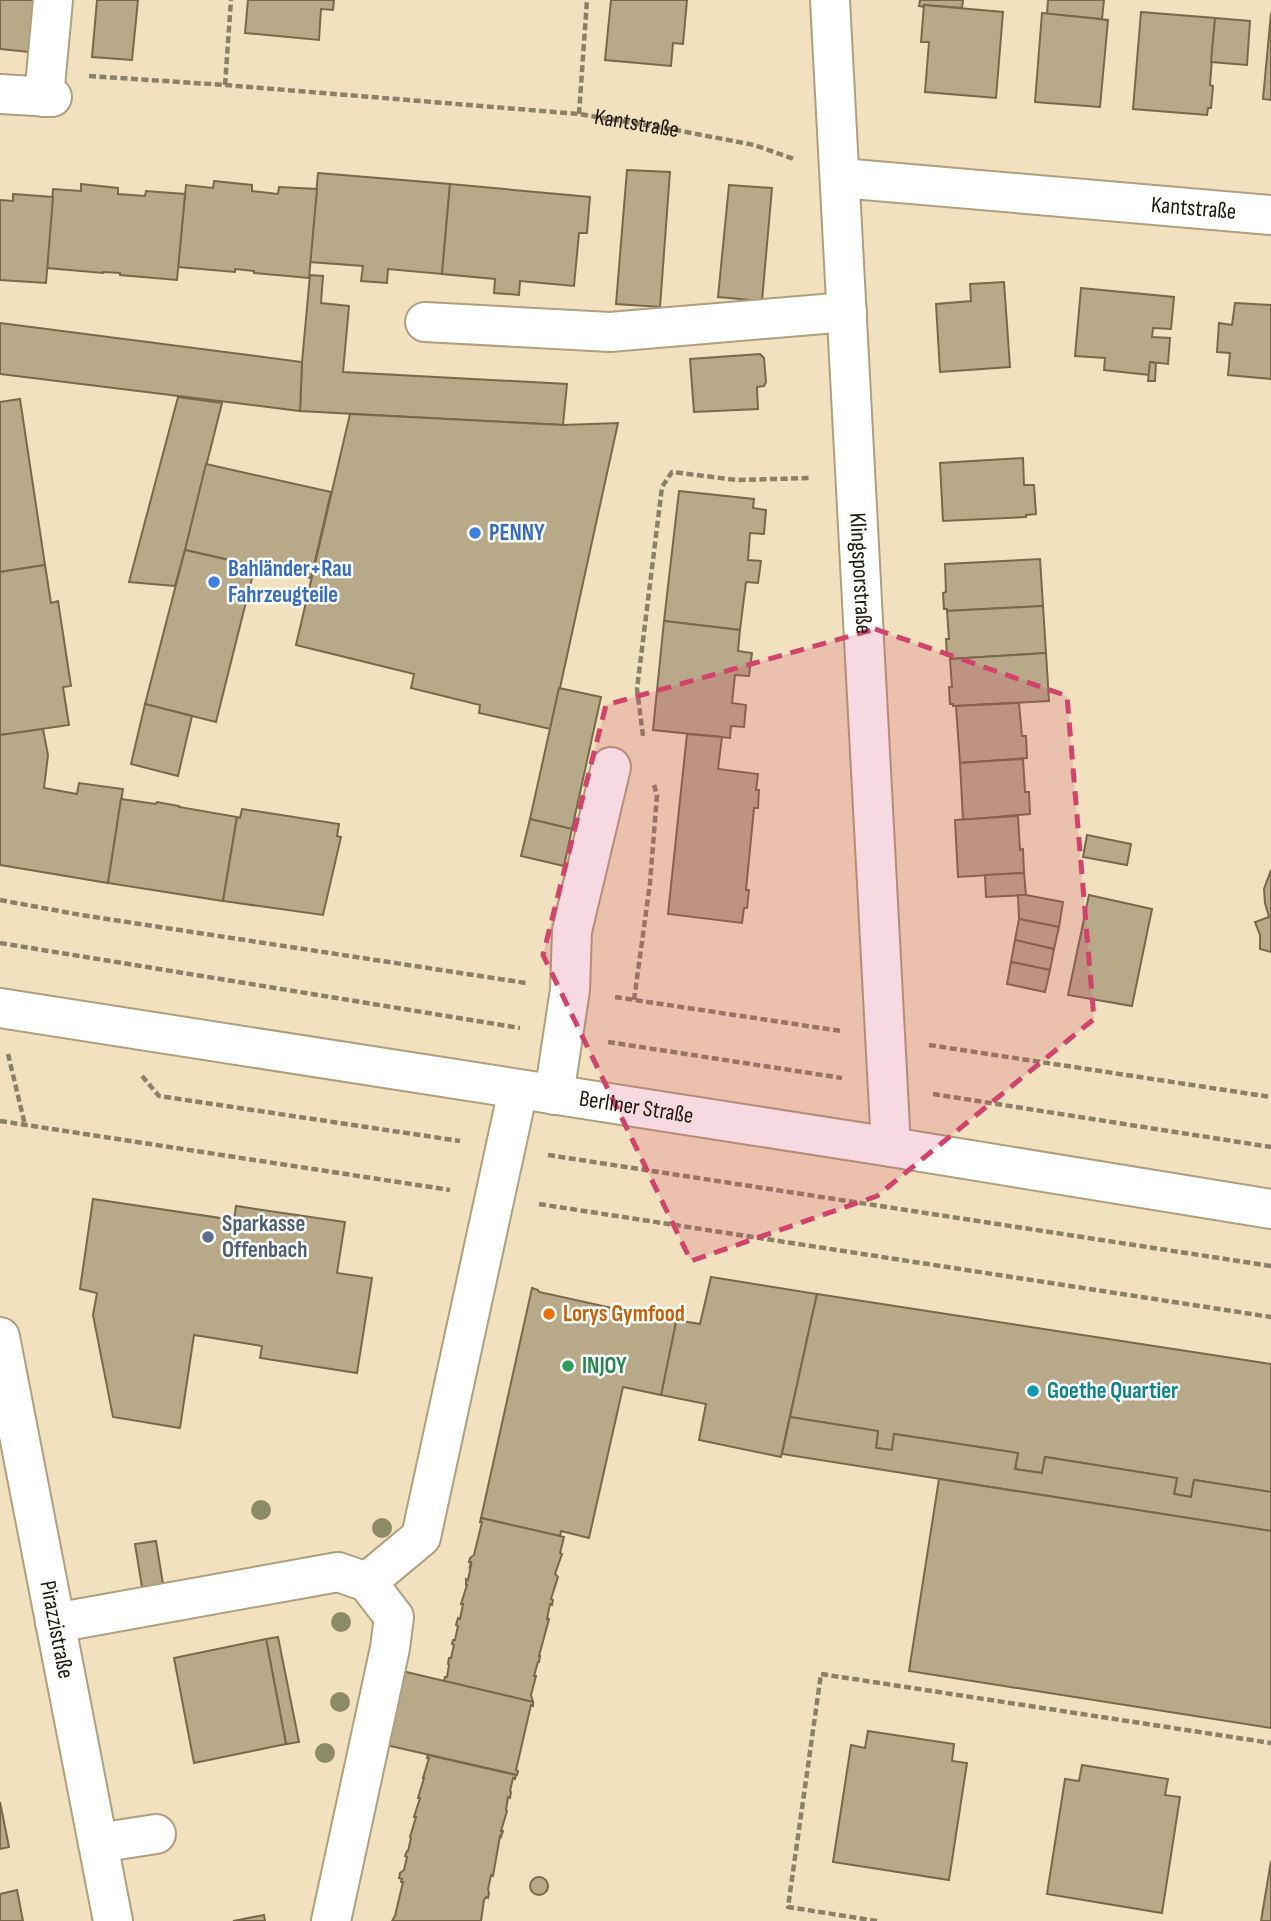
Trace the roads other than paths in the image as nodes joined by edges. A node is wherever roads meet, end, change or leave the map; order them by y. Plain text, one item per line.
1 (53, 0) edge
2 (830, 0) edge
3 (0, 94) edge
4 (841, 177) junction
5 (1271, 215) edge
6 (847, 312) junction
7 (425, 322) dead end
8 (611, 767) dead end
9 (1, 1009) edge
10 (536, 1092) junction
11 (891, 1147) junction
12 (1271, 1209) edge
13 (0, 1337) edge
14 (367, 1582) junction
15 (55, 1623) junction
16 (156, 1834) dead end
17 (98, 1843) junction
18 (113, 1921) edge
19 (331, 1921) edge

1 - 3 street
2 - 4 street, Klingsporstraße
4 - 5 street, Kantstraße
4 - 6 street, Klingsporstraße
6 - 7 street
6 - 11 street, Klingsporstraße
8 - 10 street
9 - 10 street, Berliner Straße
10 - 11 street, Berliner Straße
10 - 14 street
11 - 12 street, Berliner Straße
13 - 15 street, Pirazzistraße
14 - 15 street
14 - 19 street
15 - 17 street, Pirazzistraße
16 - 17 street
17 - 18 street, Pirazzistraße

